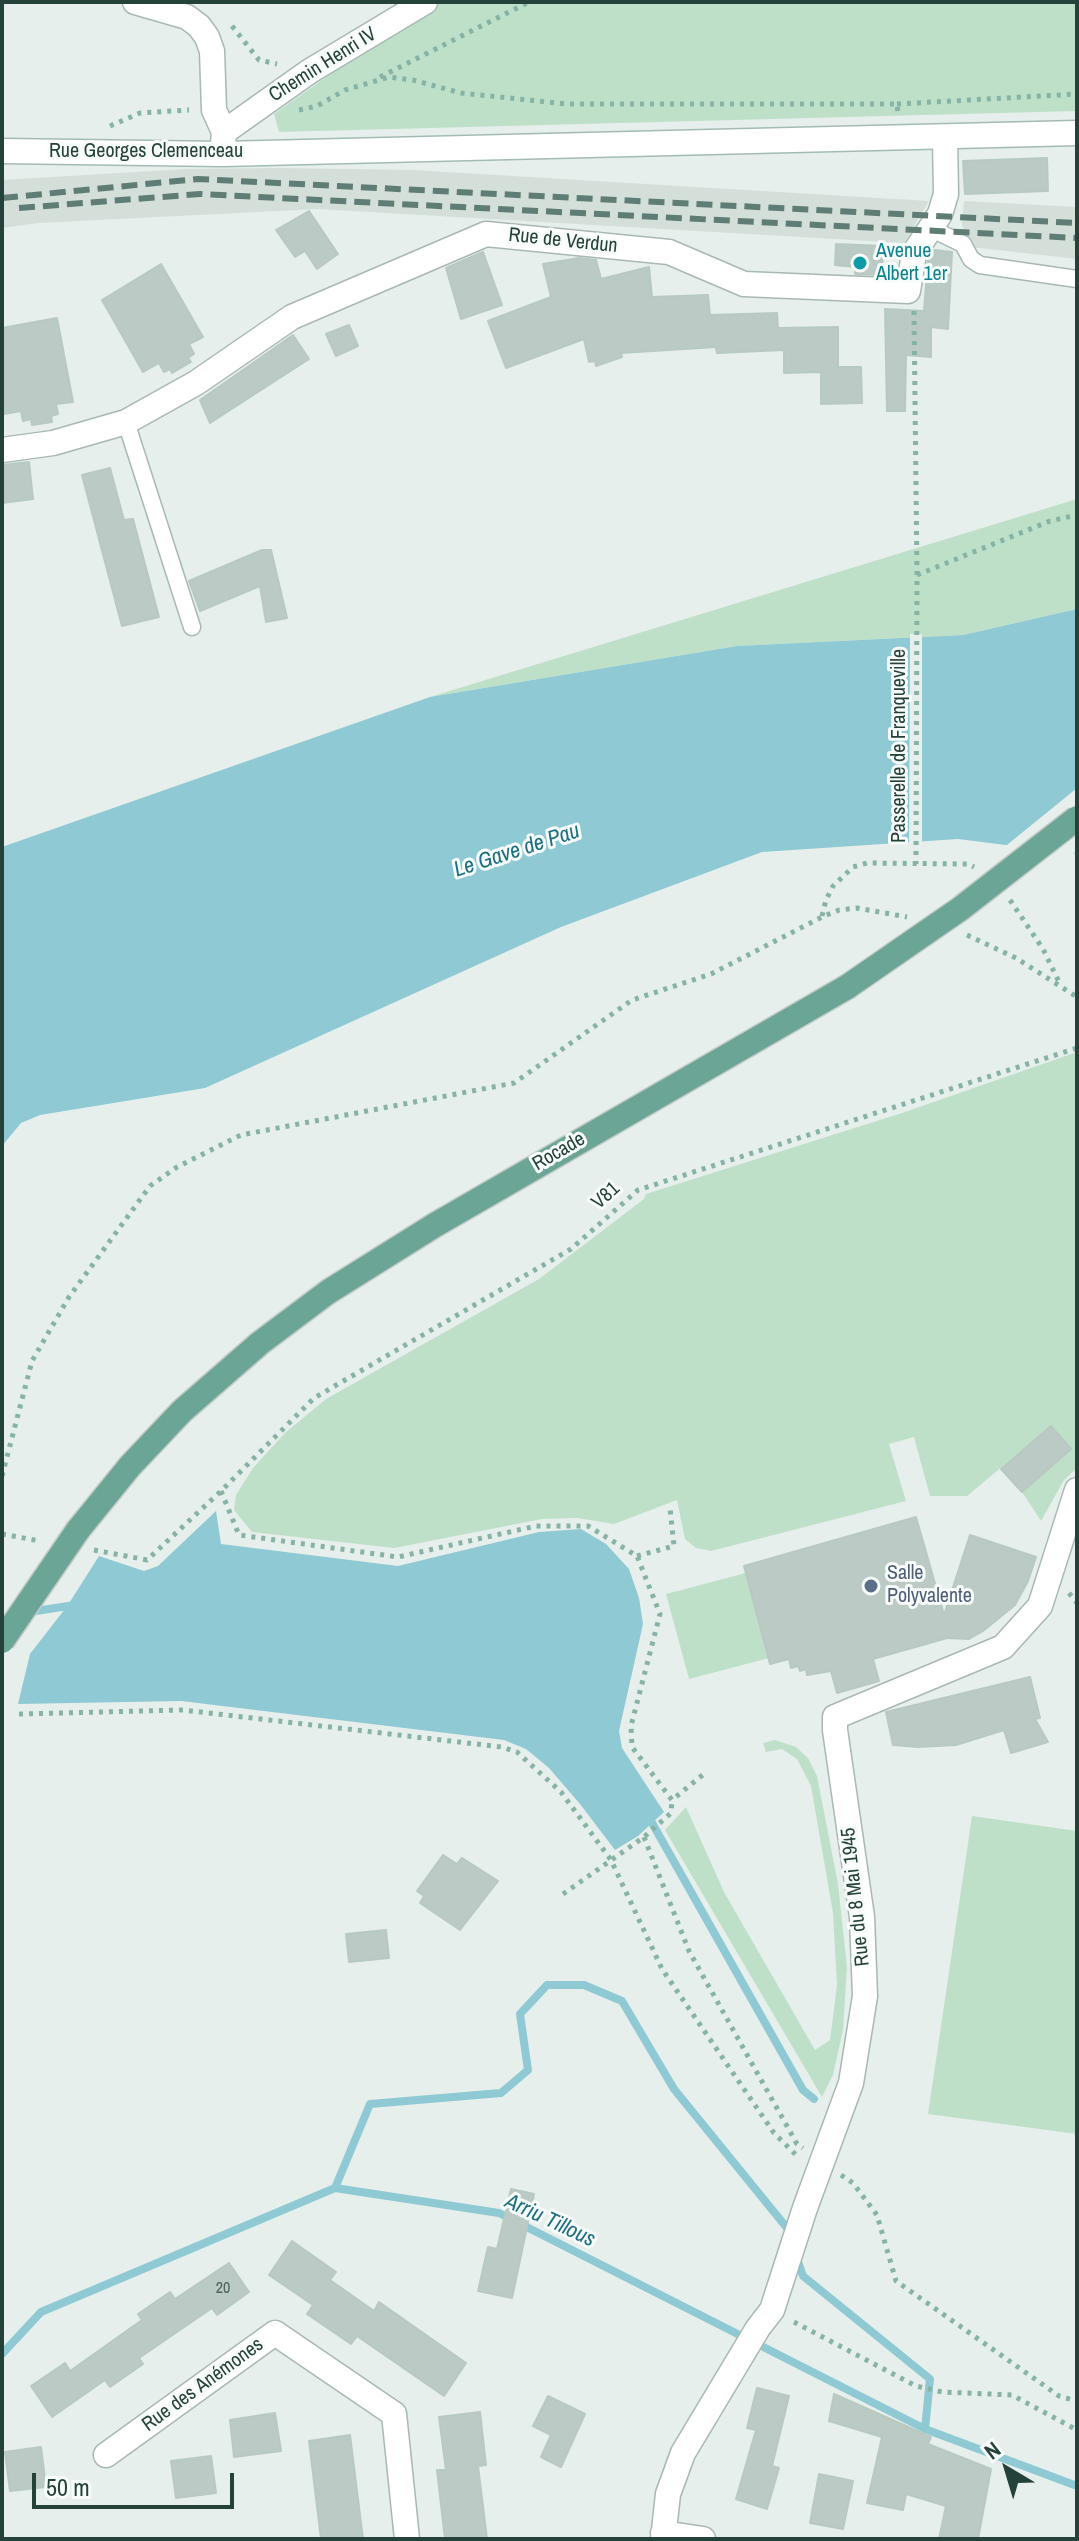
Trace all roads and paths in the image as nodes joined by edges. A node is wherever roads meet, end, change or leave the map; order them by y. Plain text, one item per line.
1 (135, 2) edge
2 (425, 2) edge
3 (529, 2) edge
4 (187, 17) junction
5 (310, 71) junction
6 (374, 80) junction
7 (345, 90) dead end
8 (1077, 94) edge
9 (897, 104) junction
10 (109, 127) dead end
11 (220, 132) junction
12 (1077, 133) edge
13 (945, 137) junction
14 (900, 139) junction
15 (2, 151) edge
16 (932, 229) junction
17 (1077, 279) edge
18 (908, 291) junction
19 (126, 422) junction
20 (2, 450) edge
21 (1077, 515) edge
22 (917, 575) junction
23 (192, 627) dead end
24 (1077, 818) edge
25 (916, 864) junction
26 (980, 869) dead end
27 (1006, 895) dead end
28 (822, 917) junction
29 (920, 920) dead end
30 (956, 931) dead end
31 (1062, 987) junction
32 (1077, 997) edge
33 (1077, 1048) edge
34 (2, 1476) edge
35 (1077, 1490) edge
36 (221, 1491) junction
37 (670, 1508) dead end
38 (2, 1534) edge
39 (84, 1540) junction
40 (46, 1542) dead end
41 (637, 1556) junction
42 (2, 1641) edge
43 (19, 1714) dead end
44 (705, 1773) dead end
45 (672, 1800) junction
46 (611, 1860) junction
47 (563, 1894) dead end
48 (822, 2161) junction
49 (769, 2311) junction
50 (1077, 2430) edge
51 (106, 2455) dead end
52 (663, 2536) edge
53 (407, 2539) edge
54 (703, 2539) edge

1 - 4 street
2 - 5 street, Chemin Henri IV
3 - 6 path
4 - 5 path
4 - 11 street
5 - 11 street, Chemin Henri IV
6 - 7 path
6 - 9 path
8 - 9 path
9 - 14 path
10 - 11 path
11 - 14 street, Rue Georges Clemenceau
11 - 15 street, Rue Georges Clemenceau
12 - 13 street
13 - 14 street
13 - 16 street
16 - 17 lane
16 - 18 street
18 - 19 street, Rue de Verdun
18 - 22 path, Passerelle de Franqueville
19 - 20 street, Rue de Verdun
19 - 23 lane
21 - 22 path
22 - 25 path, Passerelle de Franqueville
24 - 39 main road, Rocade, bridge
25 - 26 path
25 - 28 path
27 - 31 path
28 - 29 path
28 - 34 path
30 - 31 path
31 - 32 path
33 - 36 path, V81
35 - 48 street, Rue du 8 Mai 1945
36 - 39 path, V81
36 - 41 path
37 - 41 path
38 - 40 path
39 - 42 main road, Rocade, bridge
41 - 45 path
43 - 46 path
44 - 45 path
45 - 46 path
46 - 47 path
46 - 48 path
48 - 49 street, Rue du 8 Mai 1945
49 - 50 path
49 - 52 street, Rue du 8 Mai 1945
51 - 53 street, Rue des Anémones
52 - 54 street

